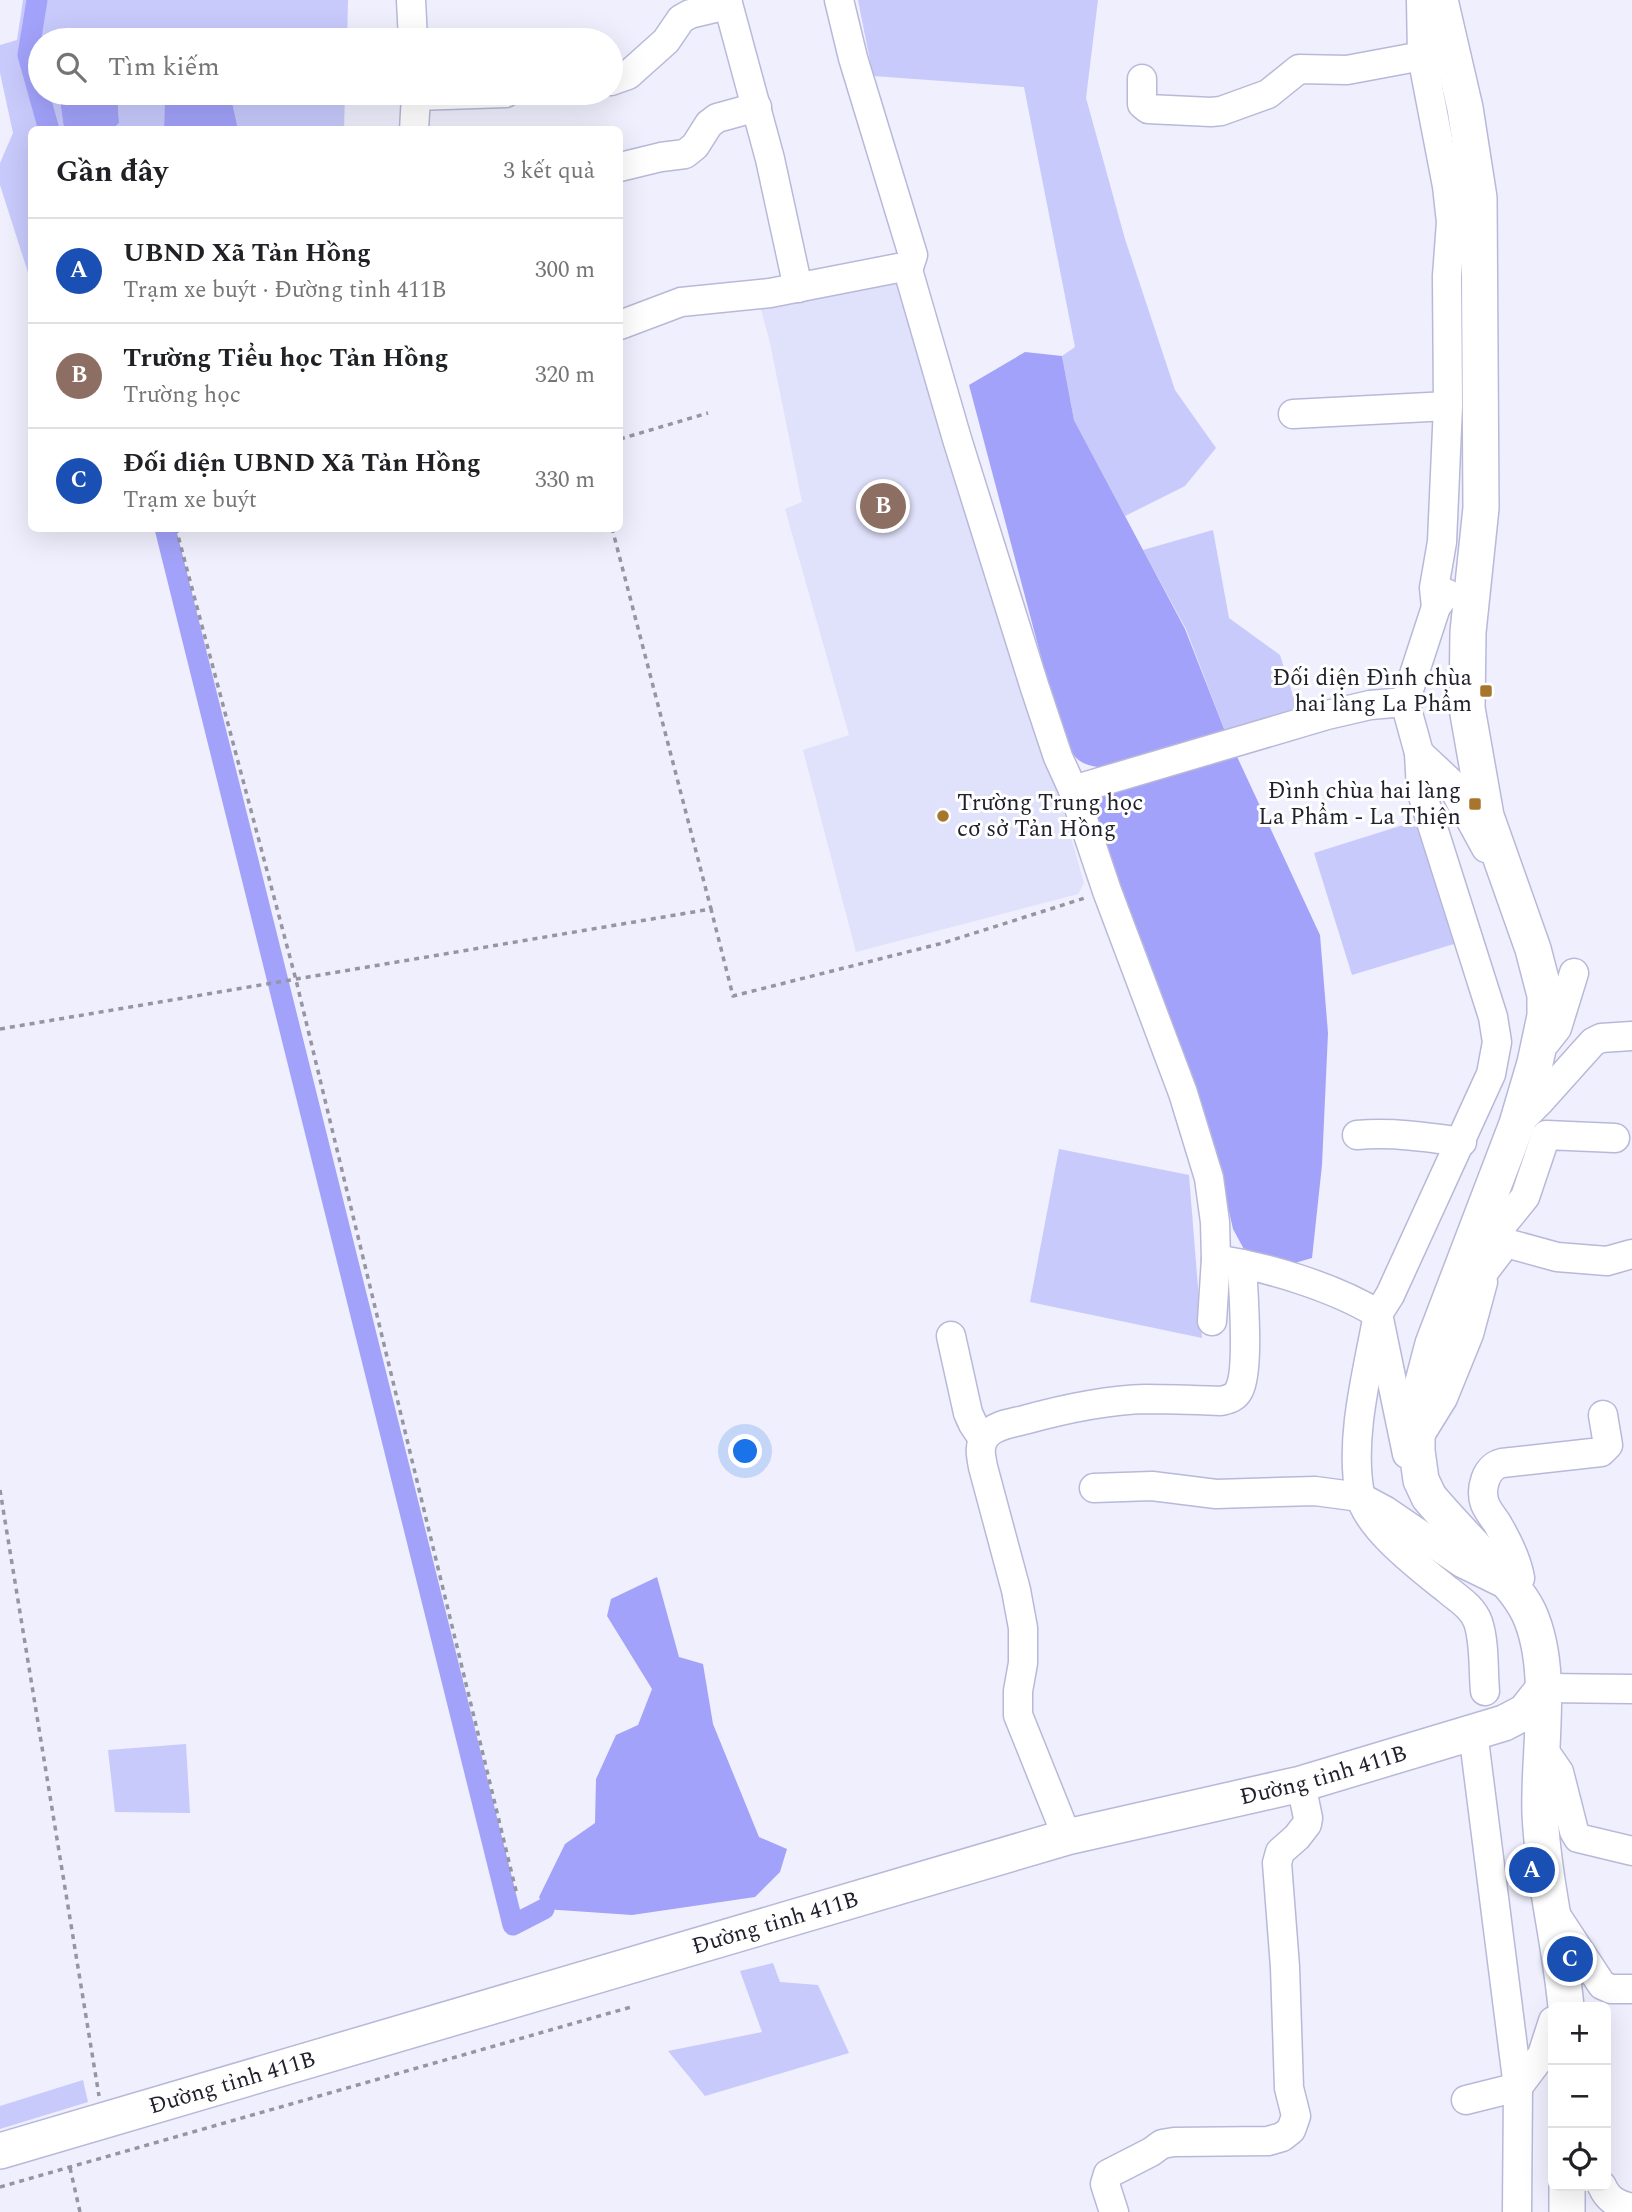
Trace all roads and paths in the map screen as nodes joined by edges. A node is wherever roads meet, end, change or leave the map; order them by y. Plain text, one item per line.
1 (411, 0) edge
2 (839, 0) edge
3 (1410, 0) edge
4 (727, 2) edge
5 (1427, 9) edge
6 (412, 28) edge
7 (1422, 56) junction
8 (623, 77) edge
9 (1142, 79) dead end
10 (415, 105) edge
11 (757, 107) junction
12 (1465, 108) junction
13 (414, 126) edge
14 (623, 166) edge
15 (1451, 222) junction
16 (908, 270) junction
17 (798, 288) junction
18 (623, 323) edge
19 (1463, 402) junction
20 (708, 414) dead end
21 (1293, 414) dead end
22 (623, 438) edge
23 (177, 532) edge
24 (613, 532) edge
25 (1405, 702) junction
26 (1419, 753) junction
27 (1073, 790) junction
28 (1509, 885) junction
29 (1107, 891) junction
30 (711, 909) junction
31 (1574, 973) dead end
32 (296, 980) junction
33 (1583, 1012) dead end
34 (0, 1029) edge
35 (1632, 1036) edge
36 (1533, 1066) junction
37 (1557, 1109) dead end
38 (1517, 1124) junction
39 (1357, 1135) dead end
40 (1615, 1138) dead end
41 (1462, 1142) junction
42 (1501, 1164) junction
43 (1632, 1254) edge
44 (1229, 1262) junction
45 (1473, 1272) junction
46 (1378, 1314) junction
47 (1212, 1321) dead end
48 (951, 1336) dead end
49 (1602, 1415) dead end
50 (983, 1439) junction
51 (1417, 1440) junction
52 (1422, 1480) junction
53 (1094, 1489) dead end
54 (0, 1490) edge
55 (1360, 1497) junction
56 (1511, 1587) junction
57 (1544, 1688) junction
58 (1632, 1689) edge
59 (1485, 1691) dead end
60 (1473, 1732) junction
61 (1541, 1745) junction
62 (1301, 1784) junction
63 (1067, 1837) junction
64 (1632, 1851) edge
65 (517, 1895) dead end
66 (1551, 1906) junction
67 (1563, 1972) junction
68 (1632, 1989) edge
69 (1557, 2002) edge
70 (1566, 2002) edge
71 (631, 2007) dead end
72 (1548, 2036) edge
73 (1518, 2087) junction
74 (1466, 2100) dead end
75 (103, 2119) junction
76 (0, 2151) edge
77 (69, 2168) junction
78 (0, 2188) edge
79 (1567, 2191) edge
80 (1605, 2191) edge
81 (1632, 2208) edge
82 (80, 2212) edge
83 (1114, 2212) edge
84 (1517, 2212) edge
85 (1567, 2212) edge

1 - 6 street
2 - 16 street
3 - 5 street
4 - 8 street
4 - 11 street
5 - 7 street
5 - 12 main road
7 - 9 street
7 - 15 street
10 - 13 street
11 - 14 street
11 - 17 street
12 - 15 street
12 - 19 main road
15 - 19 street
16 - 17 street
16 - 27 street
17 - 18 street
19 - 21 street
19 - 25 street
19 - 28 main road
20 - 22 path
23 - 32 path
24 - 30 path
25 - 26 street
25 - 27 street
26 - 28 street
26 - 41 street
27 - 29 street
28 - 36 main road
29 - 30 path
29 - 44 street
30 - 32 path
31 - 36 street
32 - 34 path
32 - 65 path
33 - 36 street
35 - 38 street
36 - 38 main road
37 - 42 street
38 - 42 main road
39 - 41 street
40 - 45 street
41 - 46 street
42 - 45 main road
43 - 45 street
44 - 46 street
44 - 47 street
44 - 50 street
45 - 51 main road
45 - 51 street
46 - 52 street
46 - 55 street
48 - 50 street
49 - 56 street
50 - 63 street
51 - 52 main road
52 - 56 main road
53 - 55 street
54 - 75 path
55 - 56 street
55 - 59 street
56 - 57 main road
57 - 58 street
57 - 60 main road, Đường tỉnh 411B
57 - 61 main road
60 - 62 main road, Đường tỉnh 411B
60 - 73 street
61 - 64 street
61 - 66 main road
62 - 63 main road, Đường tỉnh 411B
62 - 83 street
63 - 75 main road, Đường tỉnh 411B
66 - 67 main road
66 - 68 street
67 - 69 street
67 - 70 main road
71 - 77 path
72 - 73 street
73 - 74 street
73 - 84 street
75 - 76 main road, Đường tỉnh 411B
77 - 78 path
77 - 82 path
79 - 85 main road
80 - 81 street

